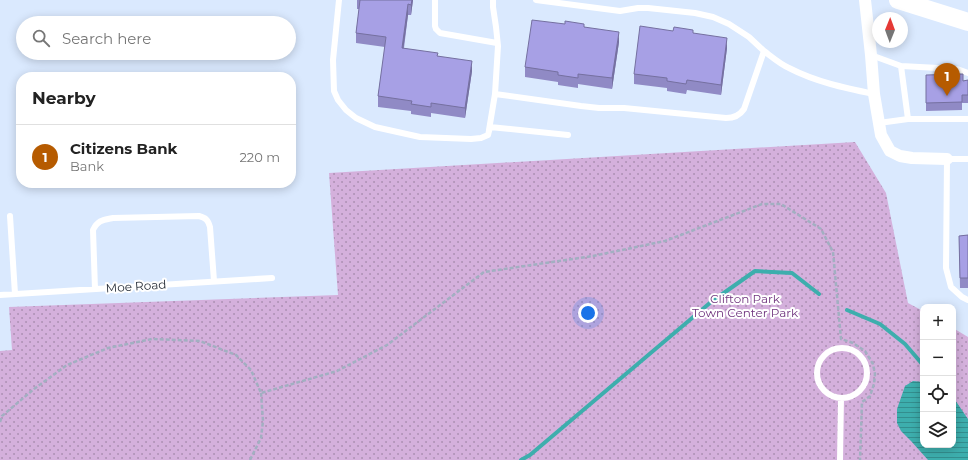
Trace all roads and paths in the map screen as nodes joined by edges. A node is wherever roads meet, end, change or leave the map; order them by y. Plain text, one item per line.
1 (338, 0) edge
2 (435, 0) edge
3 (493, 0) edge
4 (536, 0) edge
5 (865, 0) edge
6 (907, 2) edge
7 (968, 22) edge
8 (497, 43) junction
9 (764, 51) junction
10 (871, 56) junction
11 (901, 66) junction
12 (968, 73) edge
13 (495, 94) junction
14 (874, 94) junction
15 (908, 119) junction
16 (968, 119) edge
17 (879, 123) junction
18 (490, 127) junction
19 (568, 135) dead end
20 (947, 159) junction
21 (968, 159) edge
22 (10, 216) dead end
23 (272, 278) dead end
24 (214, 281) junction
25 (95, 289) junction
26 (15, 294) junction
27 (0, 295) edge
28 (968, 300) edge
29 (261, 393) junction
30 (841, 398) junction
31 (0, 422) edge
32 (250, 460) edge
33 (840, 460) edge
34 (860, 460) edge

1 - 18 lane
2 - 8 lane
3 - 8 lane
4 - 9 lane
5 - 10 street
6 - 7 main road
8 - 13 lane
9 - 13 lane
9 - 14 lane
10 - 11 lane
10 - 14 street
11 - 12 lane
11 - 15 lane
13 - 18 lane
14 - 17 street
15 - 16 lane
15 - 17 lane
17 - 20 street
18 - 19 lane
20 - 21 lane
20 - 28 lane
22 - 26 lane
23 - 24 lane, Moe Road
24 - 25 lane, Moe Road
24 - 25 lane
25 - 26 lane, Moe Road
26 - 27 lane, Moe Road
29 - 31 path
29 - 32 path
29 - 34 path
30 - 30 lane
30 - 33 lane

